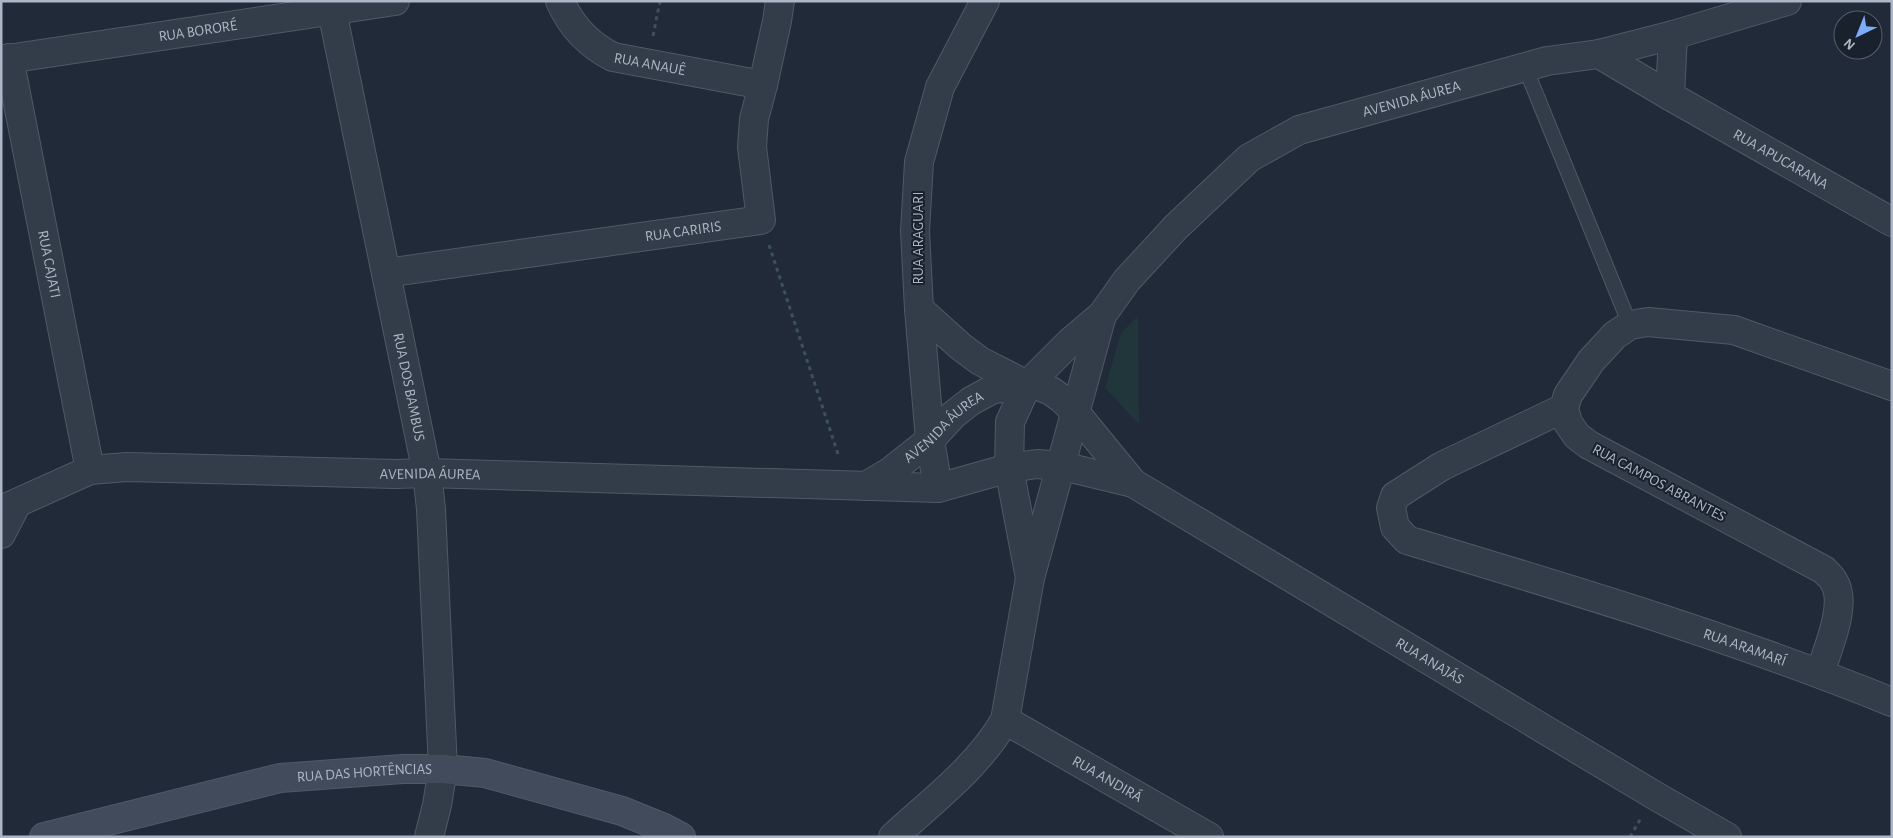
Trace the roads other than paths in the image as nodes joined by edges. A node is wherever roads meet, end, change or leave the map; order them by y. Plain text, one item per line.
1 (395, 1) edge
2 (560, 1) edge
3 (780, 1) edge
4 (984, 1) edge
5 (1787, 1) edge
6 (331, 6) edge
7 (1673, 35) junction
8 (1599, 54) junction
9 (5, 59) edge
10 (1525, 68) junction
11 (764, 86) junction
12 (1670, 96) junction
13 (1892, 222) edge
14 (386, 274) junction
15 (919, 308) junction
16 (1102, 315) junction
17 (1630, 325) junction
18 (1027, 385) junction
19 (1892, 386) edge
20 (1564, 408) junction
21 (1075, 412) junction
22 (930, 440) junction
23 (1062, 466) junction
24 (1009, 468) junction
25 (90, 470) junction
26 (427, 473) junction
27 (1133, 483) junction
28 (858, 486) junction
29 (938, 488) junction
30 (8, 507) edge
31 (1, 534) edge
32 (1030, 578) junction
33 (1820, 673) junction
34 (1892, 702) edge
35 (1004, 720) junction
36 (442, 769) junction
37 (44, 837) edge
38 (429, 837) edge
39 (680, 837) edge
40 (893, 837) edge
41 (1209, 837) edge
42 (1727, 837) edge

1 - 6 street, RUA BORORÉ
2 - 11 street, RUA ANAUÊ
3 - 11 street
4 - 15 street, RUA ARAGUARI
5 - 7 street, AVENIDA ÁUREA
6 - 9 street, RUA BORORÉ
6 - 14 street, RUA DOS BAMBUS
7 - 8 street, AVENIDA ÁUREA
7 - 12 street
8 - 10 street, AVENIDA ÁUREA
8 - 12 street, RUA APUCARANA
9 - 25 street, RUA CAJATI
10 - 16 street, AVENIDA ÁUREA
10 - 17 lane
11 - 14 street, RUA CARIRIS
12 - 13 street, RUA APUCARANA
14 - 26 street, RUA DOS BAMBUS
15 - 18 street
15 - 22 street, RUA ARAGUARI
16 - 18 street, AVENIDA ÁUREA
16 - 21 street, AVENIDA ÁUREA
17 - 19 street
17 - 20 street
18 - 21 street, AVENIDA ÁUREA
18 - 22 street, AVENIDA ÁUREA
18 - 24 street, AVENIDA ÁUREA
20 - 33 street, RUA CAMPOS ABRANTES
20 - 33 street, RUA ARAMARÍ
21 - 23 street, AVENIDA ÁUREA
21 - 27 street, RUA ANAJÁS
22 - 28 street, AVENIDA ÁUREA
22 - 29 street, RUA ARAGUARI
23 - 24 street, AVENIDA ÁUREA
23 - 27 street, RUA ANAJÁS
23 - 32 street
24 - 29 street, AVENIDA ÁUREA
24 - 32 street
25 - 26 street, AVENIDA ÁUREA
25 - 30 street, AVENIDA ÁUREA
26 - 28 street, AVENIDA ÁUREA
26 - 36 street, RUA DOS BAMBUS
27 - 42 street, RUA ANAJÁS
28 - 29 street, AVENIDA ÁUREA
30 - 31 street
32 - 35 street
33 - 34 street, RUA ARAMARÍ
35 - 40 street
35 - 41 street, RUA ANDIRÁ
36 - 37 main road, RUA DAS HORTÊNCIAS
36 - 38 street, RUA DOS BAMBUS
36 - 39 main road, RUA DAS HORTÊNCIAS

